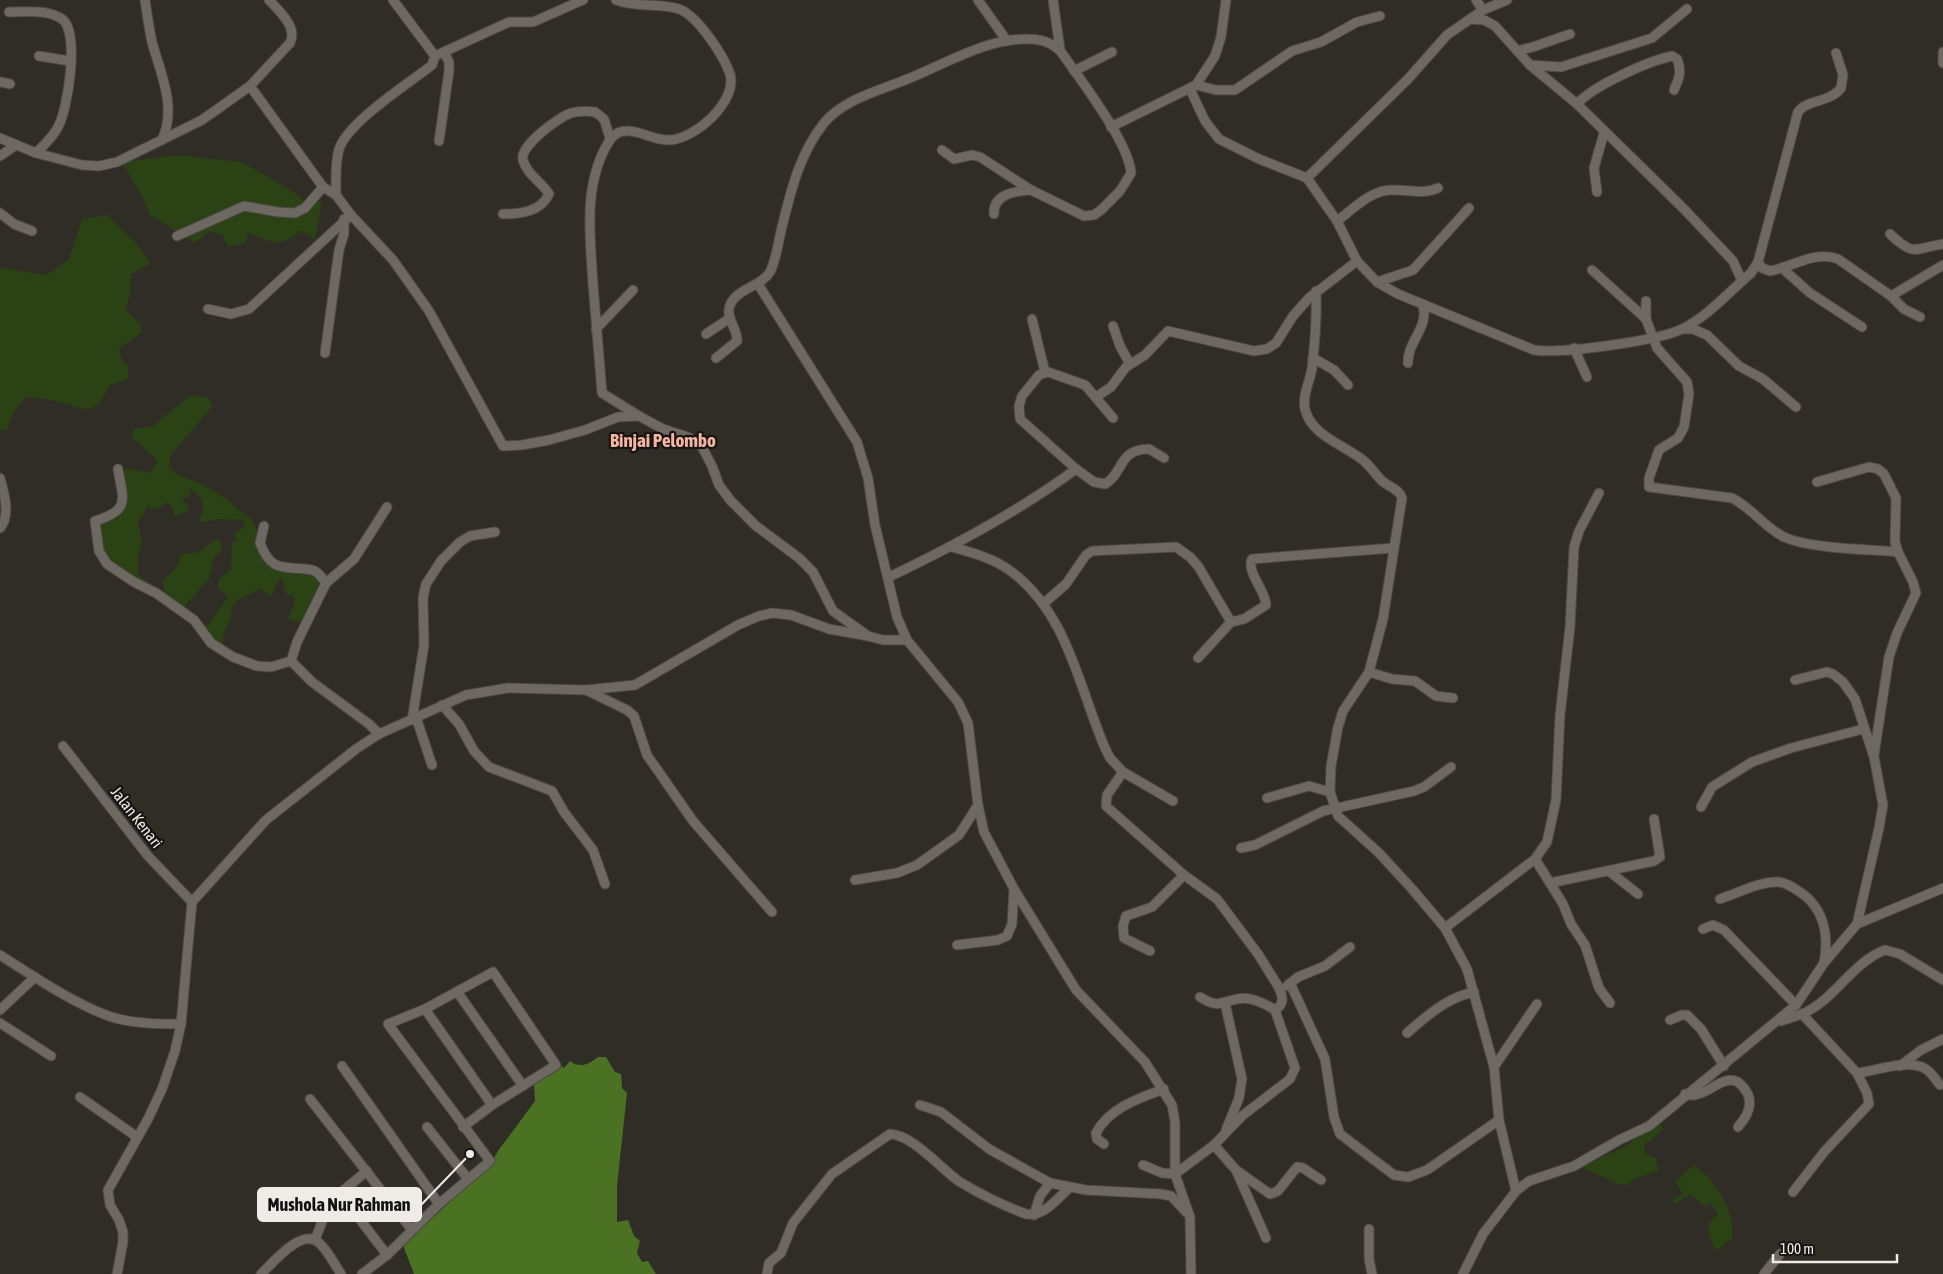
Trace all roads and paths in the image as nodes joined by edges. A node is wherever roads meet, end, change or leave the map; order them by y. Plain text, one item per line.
1 (145, 0) edge
2 (269, 0) edge
3 (394, 0) edge
4 (582, 0) edge
5 (616, 0) edge
6 (978, 0) edge
7 (1053, 0) edge
8 (1226, 0) edge
9 (1476, 0) edge
10 (1507, 0) edge
11 (1687, 9) dead end
12 (1483, 10) junction
13 (8, 12) dead end
14 (1380, 16) dead end
15 (1470, 19) junction
16 (1570, 34) dead end
17 (1006, 41) junction
18 (1060, 49) junction
19 (1517, 51) junction
20 (444, 52) junction
21 (1112, 52) dead end
22 (1943, 52) edge
23 (1836, 53) dead end
24 (39, 56) dead end
25 (434, 56) junction
26 (70, 61) junction
27 (1943, 63) edge
28 (1530, 65) junction
29 (1074, 70) junction
30 (0, 82) edge
31 (10, 84) dead end
32 (250, 86) junction
33 (1193, 87) junction
34 (1674, 90) dead end
35 (1577, 104) junction
36 (1111, 127) junction
37 (1604, 133) junction
38 (0, 138) edge
39 (610, 138) junction
40 (162, 140) junction
41 (439, 141) dead end
42 (16, 145) junction
43 (942, 150) dead end
44 (36, 153) junction
45 (0, 156) edge
46 (1307, 178) junction
47 (323, 187) junction
48 (1438, 188) dead end
49 (1031, 190) junction
50 (1597, 192) dead end
51 (336, 195) junction
52 (1469, 208) dead end
53 (0, 213) edge
54 (503, 214) dead end
55 (994, 214) dead end
56 (348, 217) junction
57 (1338, 221) junction
58 (32, 231) dead end
59 (1890, 234) dead end
60 (177, 236) dead end
61 (1943, 244) edge
62 (1357, 260) junction
63 (1758, 262) junction
64 (1943, 265) edge
65 (1782, 268) junction
66 (1592, 270) dead end
67 (1742, 281) junction
68 (1377, 282) junction
69 (758, 284) junction
70 (633, 290) dead end
71 (1316, 292) junction
72 (1891, 296) junction
73 (1646, 301) dead end
74 (1423, 306) junction
75 (208, 309) dead end
76 (1920, 317) dead end
77 (730, 318) junction
78 (1032, 319) dead end
79 (1646, 319) junction
80 (1113, 326) dead end
81 (1862, 327) dead end
82 (596, 329) junction
83 (1682, 329) junction
84 (706, 334) dead end
85 (1652, 339) junction
86 (1574, 348) junction
87 (325, 353) dead end
88 (716, 358) dead end
89 (1313, 358) junction
90 (1408, 363) dead end
91 (1130, 364) junction
92 (1045, 372) junction
93 (1587, 377) dead end
94 (1348, 385) dead end
95 (1096, 397) junction
96 (1796, 407) dead end
97 (639, 416) junction
98 (1113, 418) dead end
99 (1164, 458) dead end
100 (118, 469) dead end
101 (1076, 469) junction
102 (0, 478) edge
103 (1817, 482) dead end
104 (1599, 493) dead end
105 (387, 507) dead end
106 (264, 526) dead end
107 (0, 528) edge
108 (495, 532) dead end
109 (952, 547) junction
110 (1393, 548) junction
111 (1898, 552) junction
112 (889, 577) junction
113 (326, 583) junction
114 (1043, 604) junction
115 (1231, 622) junction
116 (868, 636) junction
117 (907, 640) junction
118 (1198, 658) dead end
119 (291, 661) junction
120 (1369, 672) junction
121 (1794, 680) dead end
122 (586, 690) junction
123 (1453, 698) dead end
124 (442, 705) junction
125 (414, 719) junction
126 (1864, 729) junction
127 (379, 734) junction
128 (63, 746) dead end
129 (1874, 757) junction
130 (432, 765) dead end
131 (1451, 767) dead end
132 (1123, 772) junction
133 (1330, 792) junction
134 (1267, 798) dead end
135 (1173, 801) dead end
136 (978, 805) junction
137 (1701, 807) dead end
138 (1334, 808) junction
139 (1654, 819) dead end
140 (1241, 848) dead end
141 (1535, 859) junction
142 (1610, 872) junction
143 (1184, 875) junction
144 (855, 880) dead end
145 (1550, 883) junction
146 (606, 884) dead end
147 (1943, 888) edge
148 (1014, 889) junction
149 (1638, 894) dead end
150 (1720, 899) dead end
151 (192, 902) junction
152 (772, 912) dead end
153 (1856, 924) junction
154 (1445, 928) junction
155 (1702, 930) dead end
156 (957, 945) dead end
157 (1350, 947) dead end
158 (1150, 951) dead end
159 (1, 958) edge
160 (1824, 963) junction
161 (35, 977) junction
162 (1943, 980) edge
163 (1290, 983) junction
164 (1281, 991) junction
165 (1474, 992) junction
166 (458, 993) junction
167 (1200, 997) dead end
168 (1610, 1003) dead end
169 (1225, 1004) junction
170 (1537, 1004) dead end
171 (1796, 1005) junction
172 (0, 1010) edge
173 (425, 1010) junction
174 (1274, 1010) junction
175 (1802, 1014) junction
176 (1670, 1020) dead end
177 (0, 1023) edge
178 (1776, 1023) junction
179 (181, 1024) junction
180 (1407, 1033) dead end
181 (1943, 1039) edge
182 (51, 1056) dead end
183 (342, 1066) dead end
184 (1724, 1066) junction
185 (1899, 1066) junction
186 (1494, 1067) junction
187 (1857, 1072) junction
188 (1940, 1085) dead end
189 (523, 1086) junction
190 (1164, 1089) junction
191 (1685, 1094) junction
192 (80, 1097) dead end
193 (310, 1099) dead end
194 (920, 1105) dead end
195 (492, 1106) junction
196 (1499, 1120) junction
197 (427, 1127) dead end
198 (463, 1127) junction
199 (1738, 1127) dead end
200 (137, 1137) junction
201 (1222, 1138) junction
202 (1104, 1144) dead end
203 (1214, 1145) junction
204 (1143, 1165) dead end
205 (1236, 1170) junction
206 (367, 1171) junction
207 (1175, 1174) junction
208 (468, 1179) junction
209 (1321, 1180) dead end
210 (1050, 1183) junction
211 (1069, 1188) junction
212 (1516, 1191) junction
213 (1793, 1192) dead end
214 (340, 1193) junction
215 (439, 1204) junction
216 (1034, 1215) junction
217 (1190, 1217) junction
218 (1369, 1229) dead end
219 (412, 1230) junction
220 (1266, 1238) dead end
221 (315, 1240) junction
222 (1780, 1254) dead end
223 (387, 1255) junction
224 (117, 1274) edge
225 (261, 1274) edge
226 (341, 1274) edge
227 (362, 1274) edge
228 (767, 1274) edge
229 (1192, 1274) edge
230 (1372, 1274) edge
231 (1463, 1274) edge
232 (1764, 1274) edge

1 - 40 street
2 - 32 street
3 - 25 street
4 - 20 street
5 - 39 street
6 - 17 street
7 - 18 street
8 - 33 street
9 - 12 street
10 - 12 street
11 - 28 street
12 - 15 street
13 - 26 street
14 - 33 street
15 - 19 street
15 - 46 street
16 - 19 street
17 - 18 street
17 - 69 street
18 - 29 street
19 - 28 street
20 - 25 street
20 - 41 street
21 - 29 street
22 - 27 street
23 - 63 street
24 - 26 street
25 - 51 street
26 - 44 street
28 - 35 street
29 - 36 street
30 - 31 street
32 - 40 street
32 - 47 street
33 - 36 street
33 - 46 street
34 - 35 street
35 - 37 street
36 - 49 street
37 - 50 street
37 - 67 street
38 - 42 street
39 - 54 street
39 - 82 street
40 - 44 street
42 - 44 street
42 - 45 street
43 - 49 street
46 - 57 street
47 - 51 street
47 - 60 street
48 - 57 street
49 - 55 street
51 - 56 street
52 - 68 street
53 - 58 street
56 - 75 street
56 - 87 street
56 - 97 street
57 - 62 street
59 - 61 street
62 - 68 street
62 - 71 street
63 - 65 street
63 - 67 street
64 - 72 street
65 - 72 street
65 - 81 street
66 - 79 street
67 - 83 street
68 - 74 street
69 - 77 street
69 - 112 street
70 - 82 street
71 - 89 street
71 - 91 street
72 - 76 street
73 - 79 street
74 - 86 street
74 - 90 street
77 - 84 street
77 - 88 street
78 - 92 street
79 - 85 street
80 - 91 street
82 - 97 street
83 - 85 street
83 - 96 street
85 - 86 street
85 - 111 street
86 - 93 street
89 - 94 street
89 - 110 street
91 - 95 street
92 - 95 street
92 - 101 street
95 - 98 street
97 - 116 street
99 - 101 street
100 - 119 street
101 - 109 street
102 - 107 street
103 - 111 street
104 - 141 street
105 - 113 street
106 - 113 street
108 - 125 street
109 - 112 street
109 - 114 street
110 - 115 street
110 - 120 street
111 - 129 street
112 - 117 street
113 - 119 street
114 - 115 street
114 - 132 street
115 - 118 street
116 - 117 street
116 - 122 street
117 - 136 street
119 - 127 street
120 - 123 street
120 - 133 street
121 - 126 street
122 - 124 street
122 - 152 street
124 - 125 street
124 - 146 street
125 - 127 street
125 - 130 street
126 - 129 street
126 - 137 street
127 - 151 street
128 - 151 street, Jalan Kenari
129 - 153 street
131 - 138 street
132 - 135 street
132 - 143 street
133 - 134 street
133 - 138 street
136 - 144 street
136 - 148 street
138 - 140 street
138 - 154 street
139 - 142 street
141 - 145 street
141 - 154 street
142 - 145 street
142 - 149 street
143 - 158 street
143 - 164 street
145 - 168 street
147 - 153 street
148 - 156 street
148 - 190 street
150 - 160 street
151 - 179 street
153 - 160 street
154 - 165 street
155 - 171 street
157 - 163 street
159 - 161 street
160 - 171 street
161 - 172 street
161 - 179 street
162 - 175 street
163 - 164 street
163 - 196 street
164 - 174 street
165 - 180 street
165 - 186 street
166 - 173 street
166 - 189 street
166 - 189 street
167 - 169 street
169 - 174 street
169 - 201 street
170 - 186 street
171 - 178 street
173 - 195 street
173 - 198 street
174 - 201 street
175 - 178 street
175 - 187 street
176 - 184 street
177 - 182 street
178 - 184 street
179 - 200 street
181 - 185 street
183 - 215 street
184 - 191 street
185 - 187 street
185 - 188 street
186 - 196 street
187 - 213 street
189 - 195 street
190 - 202 street
190 - 207 street
191 - 199 street
191 - 212 street
192 - 200 street
193 - 206 street
194 - 210 street
195 - 198 street
196 - 212 street
197 - 208 street
198 - 208 street
200 - 224 street
201 - 203 street
203 - 205 street
203 - 207 street
204 - 207 street
205 - 209 street
205 - 220 street
206 - 214 street
206 - 219 street
207 - 217 street
208 - 215 street
210 - 211 street
210 - 216 street
211 - 216 street
211 - 217 street
212 - 231 street
214 - 221 street
214 - 223 street
215 - 219 street
216 - 228 street
217 - 229 street
218 - 230 street
219 - 223 street
221 - 225 street
221 - 226 street
222 - 232 street
223 - 227 street

